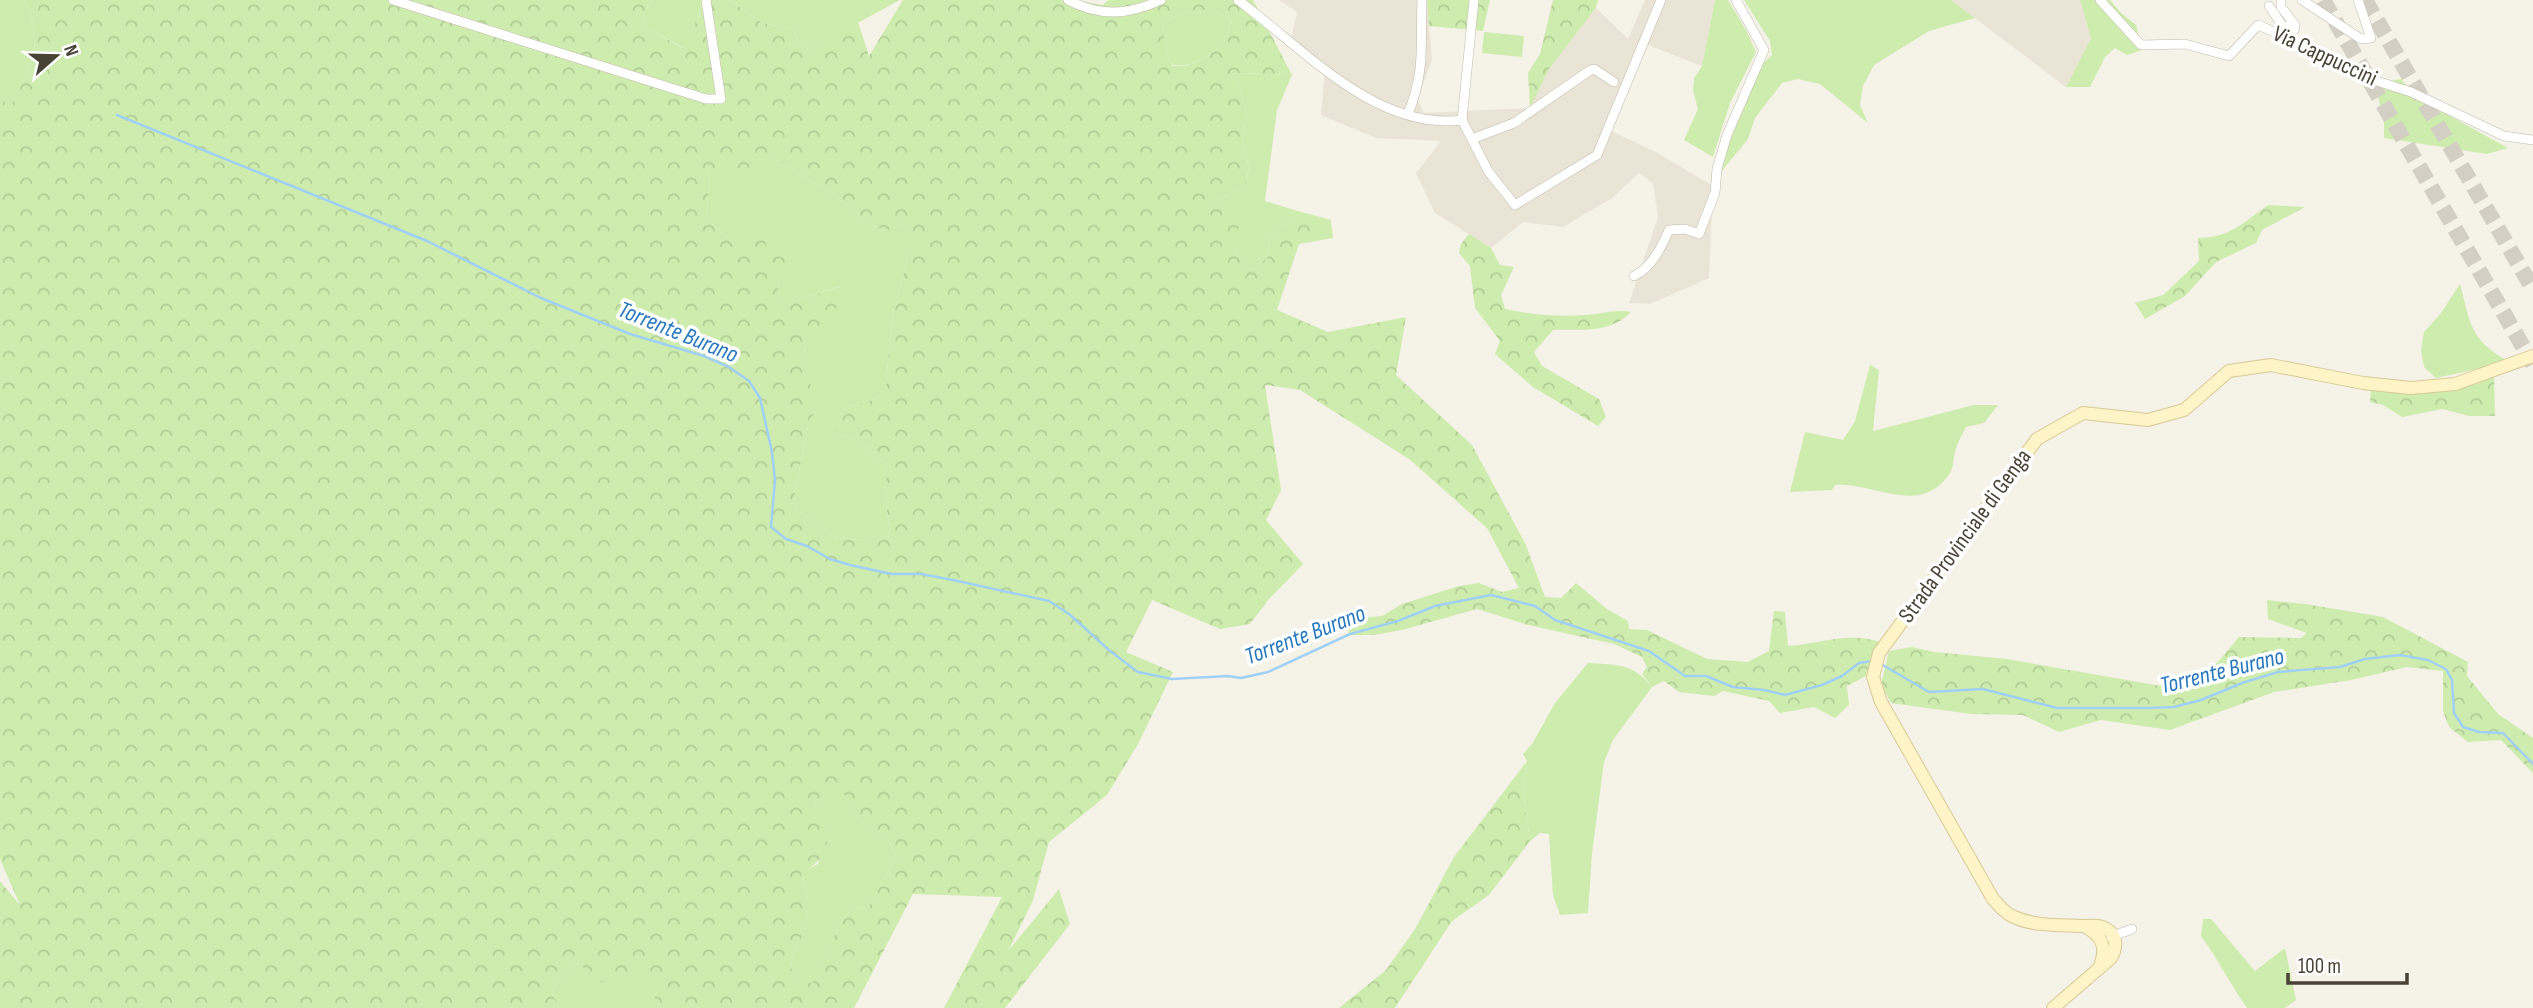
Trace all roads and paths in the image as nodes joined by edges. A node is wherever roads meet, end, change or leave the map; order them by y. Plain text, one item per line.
1 (393, 0) edge
2 (706, 0) edge
3 (1068, 0) edge
4 (1161, 0) edge
5 (1238, 0) edge
6 (1422, 0) edge
7 (1474, 0) edge
8 (1661, 0) edge
9 (1736, 0) edge
10 (2100, 0) edge
11 (2281, 0) edge
12 (2302, 0) edge
13 (2358, 0) edge
14 (2269, 6) dead end
15 (1614, 82) dead end
16 (1408, 114) junction
17 (1462, 120) junction
18 (1472, 139) junction
19 (2533, 139) edge
20 (1634, 276) dead end
21 (2533, 356) edge
22 (2132, 929) dead end
23 (2108, 939) junction
24 (2053, 1008) edge

1 - 2 street
3 - 4 street
5 - 16 street
6 - 16 street
7 - 17 street
8 - 18 street
9 - 20 street
10 - 19 street, Via Cappuccini
11 - 14 street
12 - 13 street
15 - 18 street
16 - 17 street
17 - 18 street
21 - 23 main road, Strada Provinciale di Genga
22 - 23 street
23 - 24 main road

